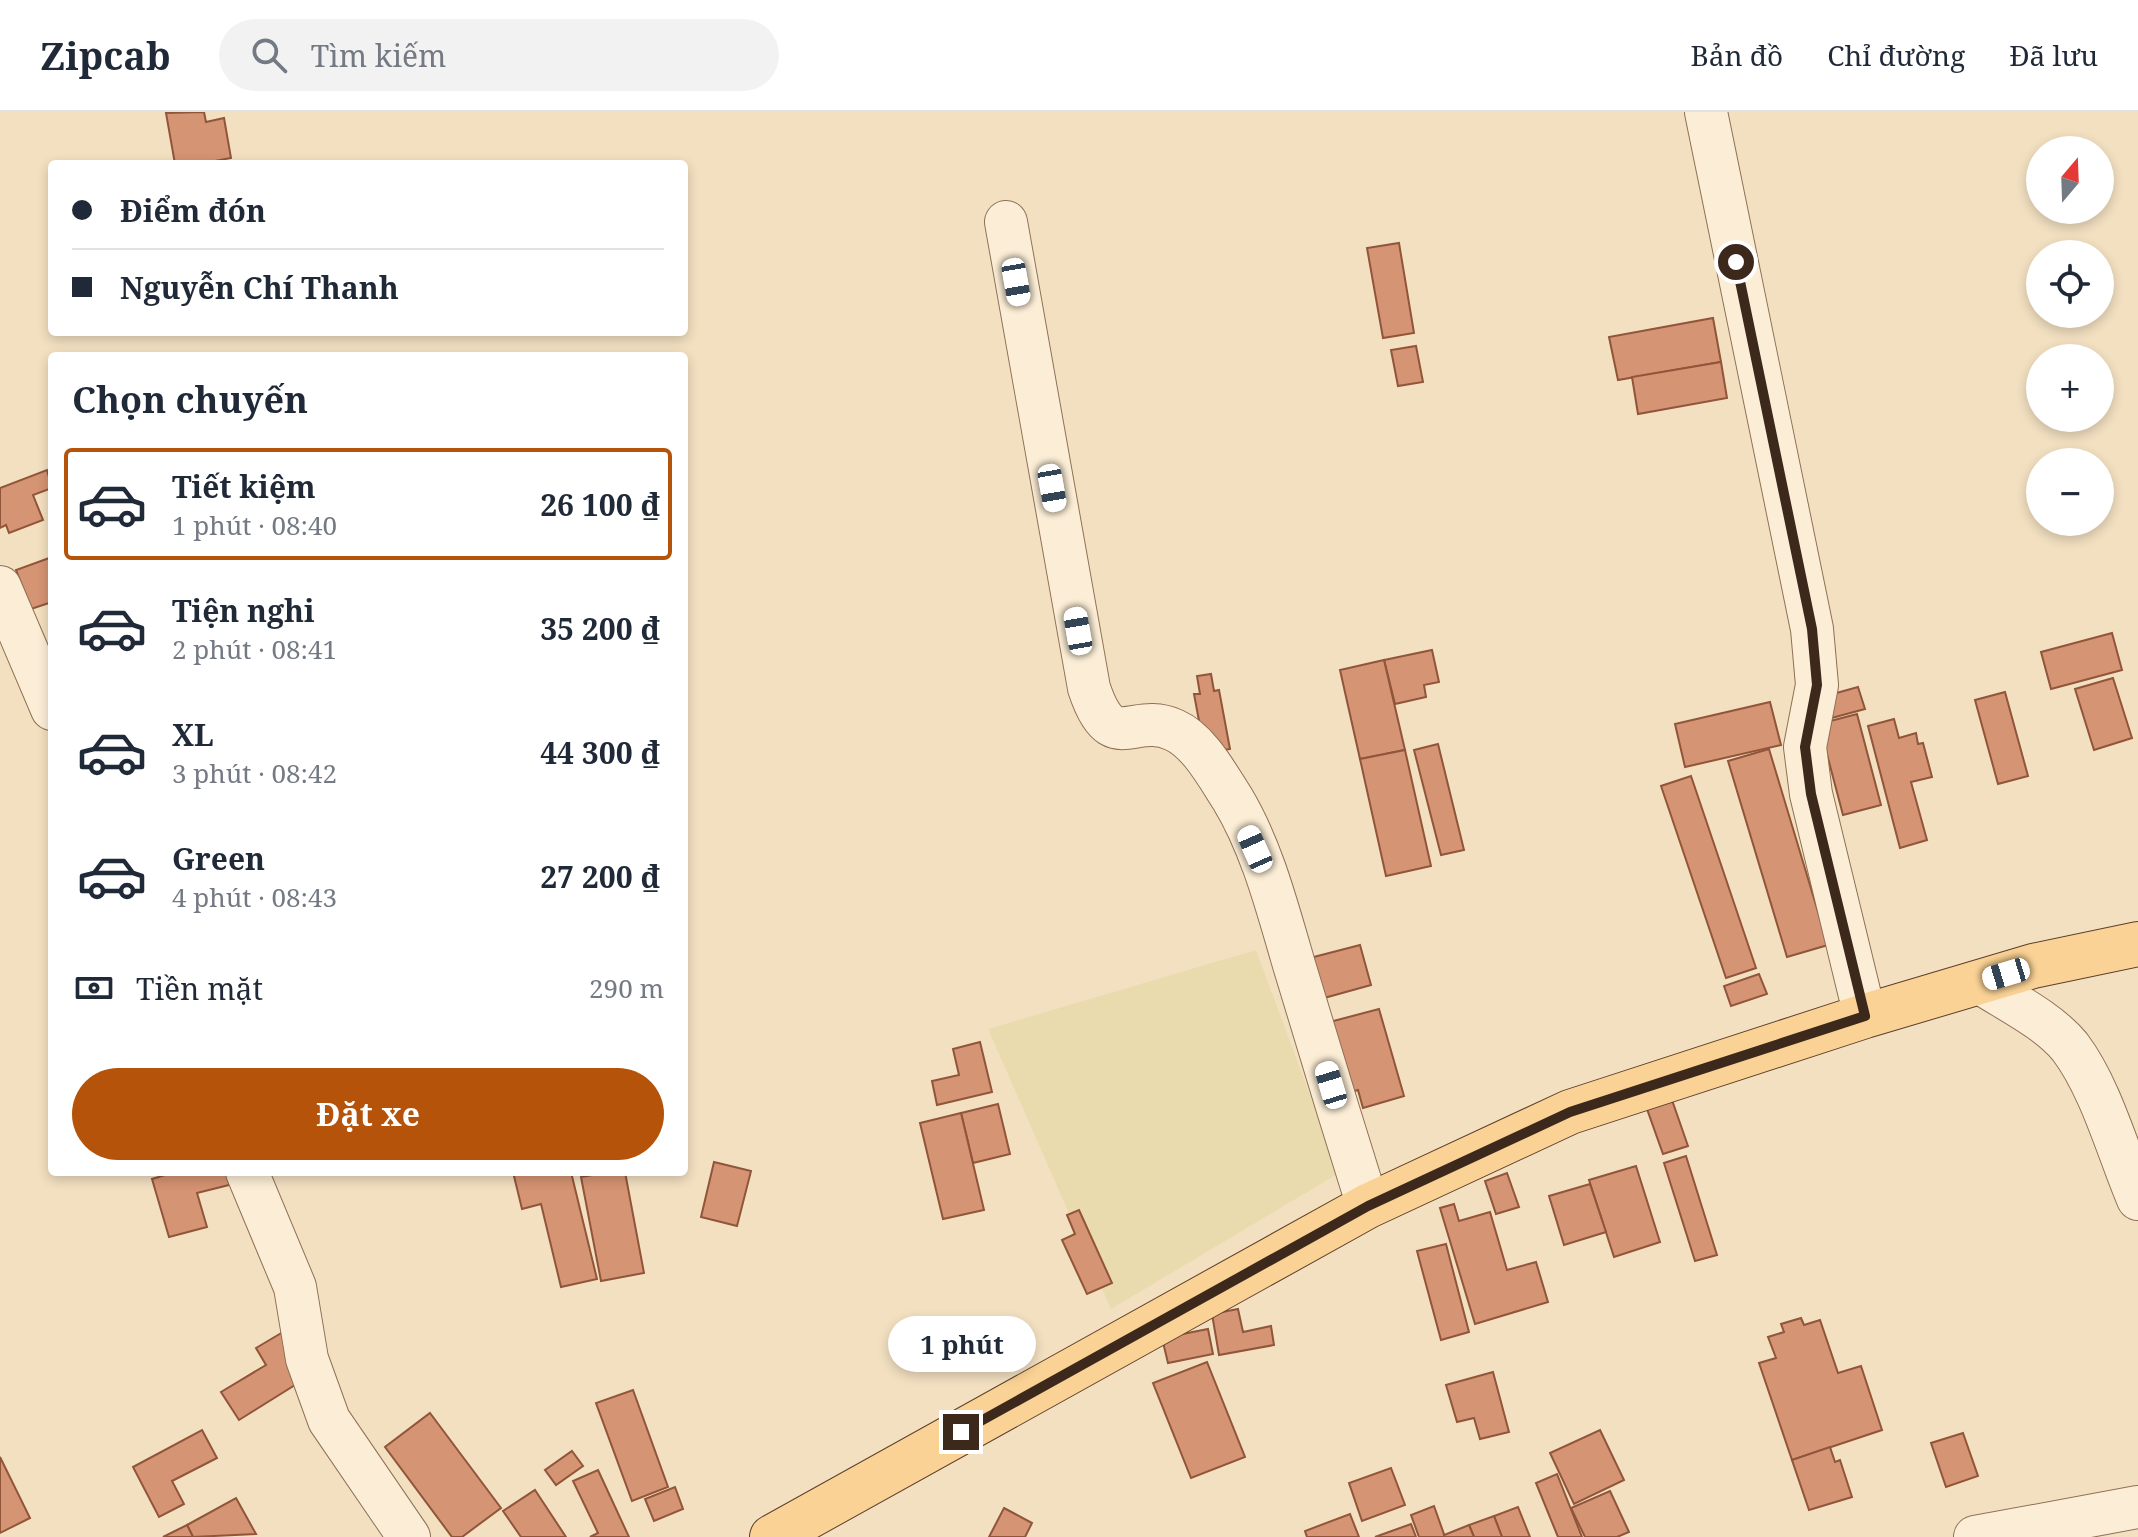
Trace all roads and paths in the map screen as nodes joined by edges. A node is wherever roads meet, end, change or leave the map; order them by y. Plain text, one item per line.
1 (1706, 112) edge
2 (1006, 222) dead end
3 (0, 587) edge
4 (48, 700) edge
5 (2138, 944) edge
6 (1979, 982) junction
7 (1865, 1016) junction
8 (249, 1176) edge
9 (2138, 1199) edge
10 (1368, 1206) junction
11 (2138, 1507) edge
12 (409, 1537) edge
13 (772, 1537) edge
14 (1975, 1537) edge

1 - 7 street
2 - 10 street
3 - 4 street
5 - 6 main road
6 - 7 main road
6 - 9 street
7 - 10 main road
8 - 12 street
10 - 13 main road
11 - 14 street

